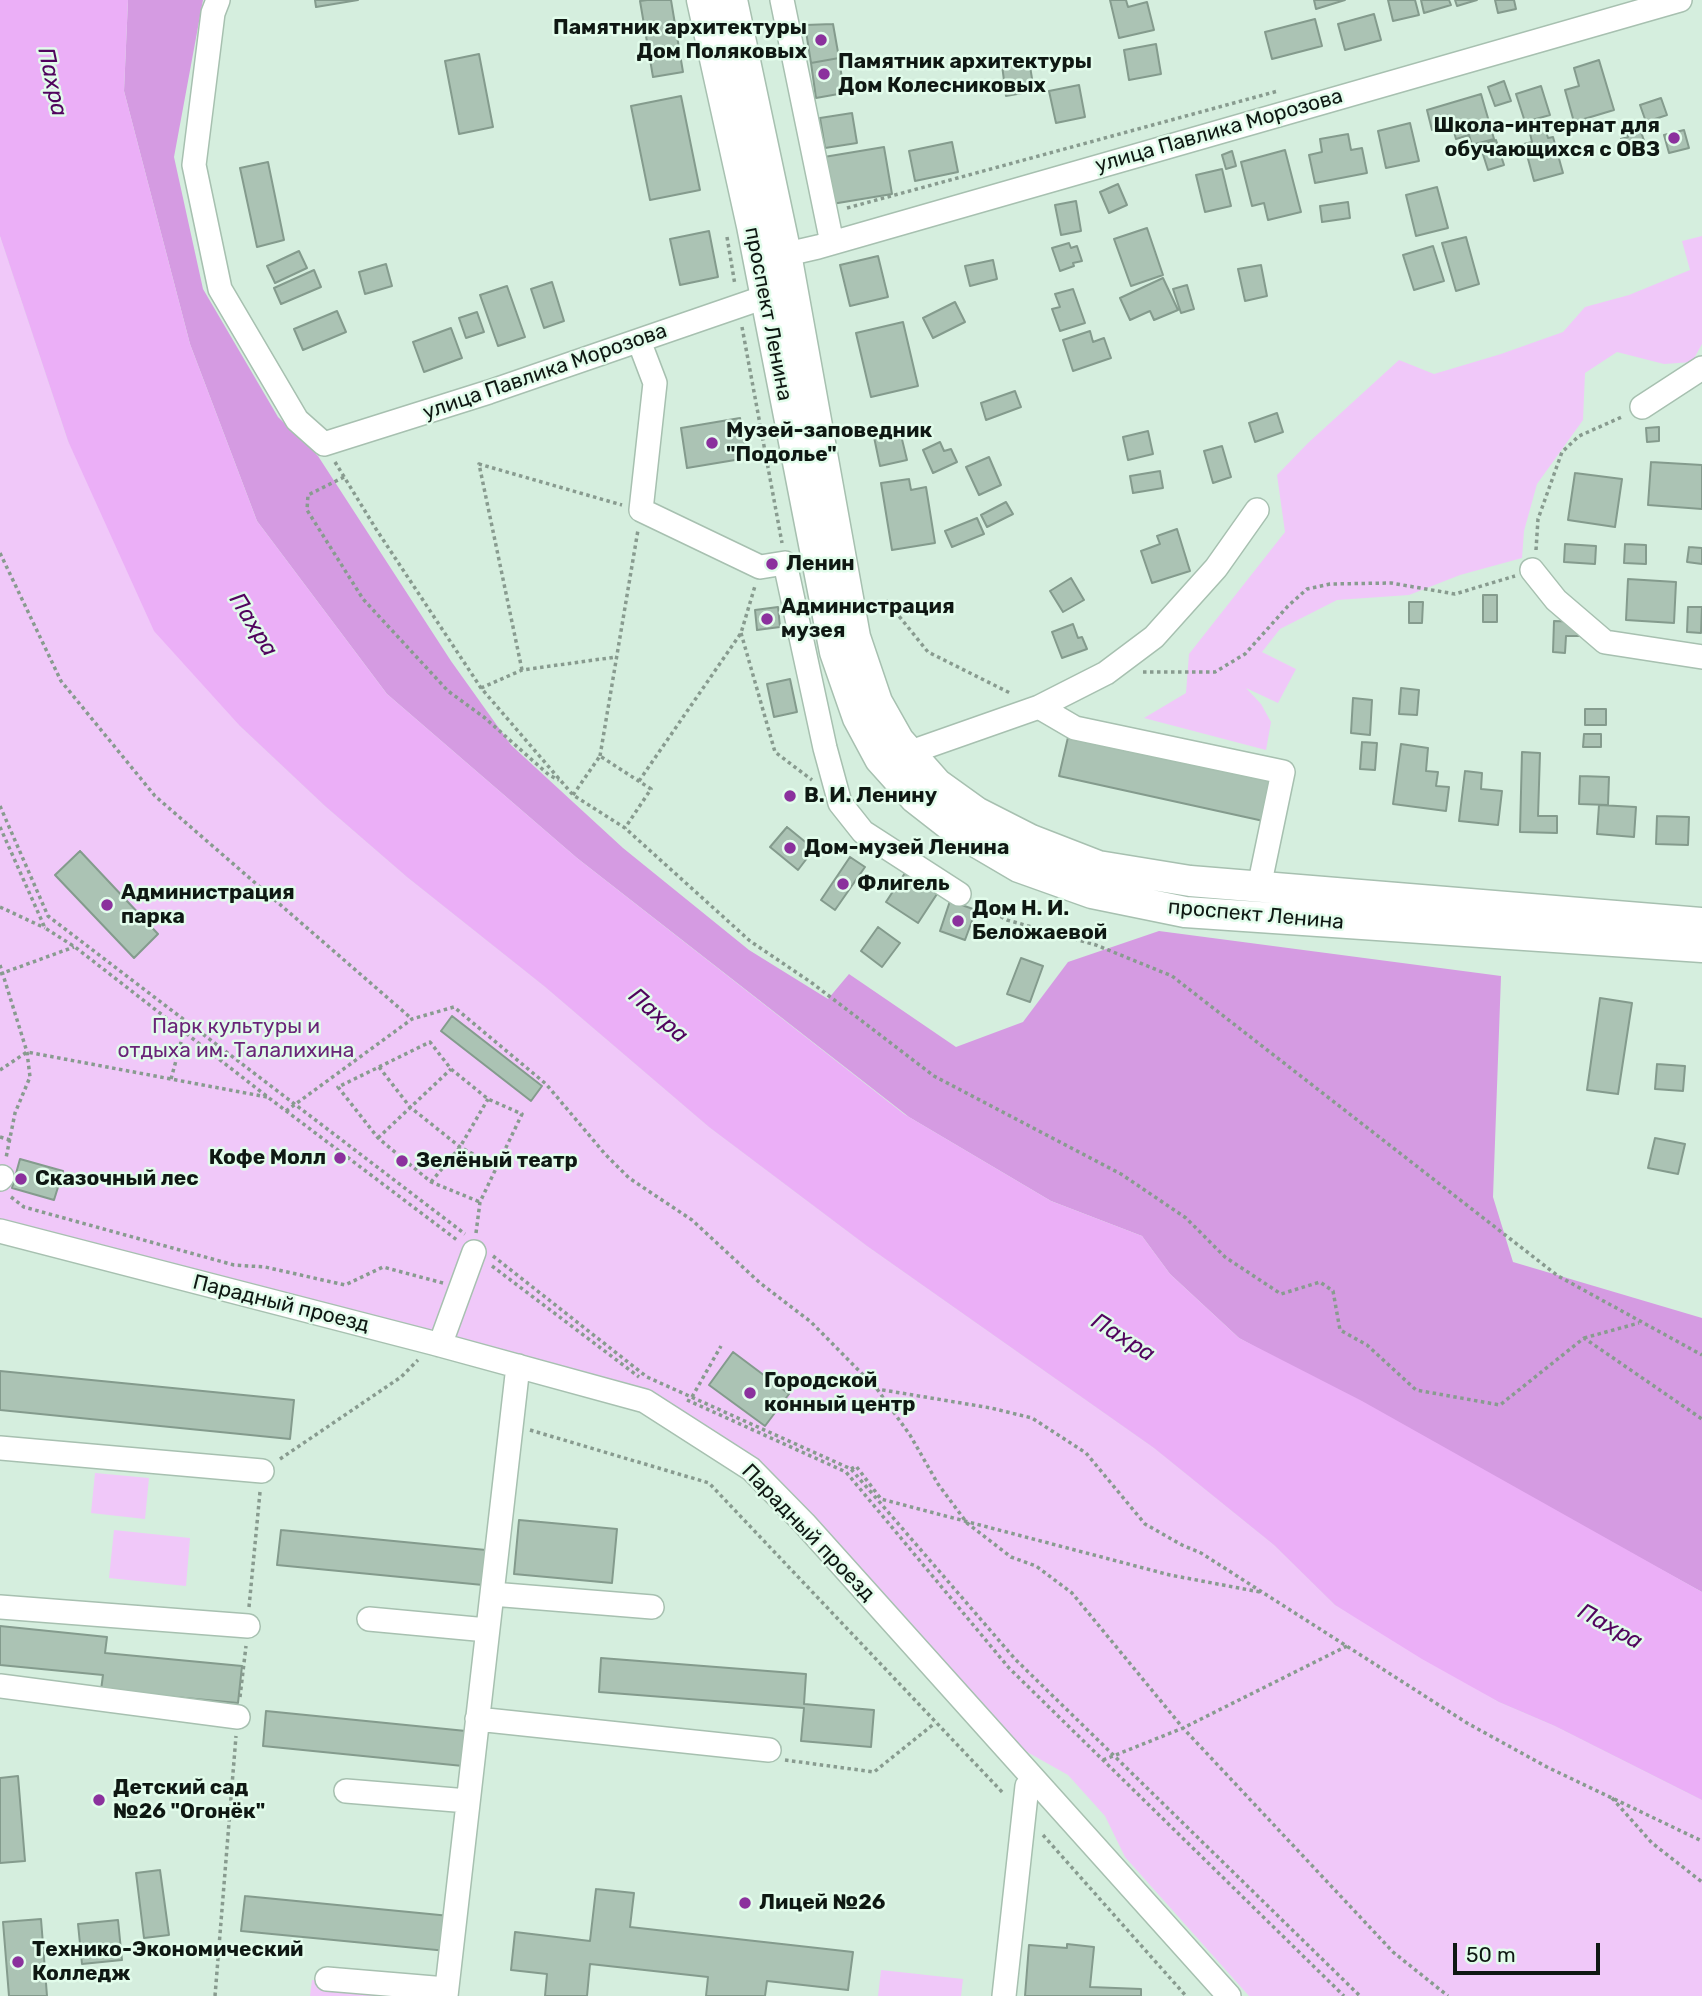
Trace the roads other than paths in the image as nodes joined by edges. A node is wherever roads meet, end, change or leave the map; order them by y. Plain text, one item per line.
1 (218, 0) edge
2 (702, 0) edge
3 (732, 0) edge
4 (782, 0) edge
5 (1680, 0) edge
6 (1644, 4) edge
7 (832, 243) junction
8 (772, 258) junction
9 (752, 302) junction
10 (639, 341) junction
11 (1702, 368) edge
12 (1642, 407) road end
13 (1257, 510) dead end
14 (1532, 570) road end
15 (1702, 657) edge
16 (1040, 707) junction
17 (908, 753) junction
18 (1259, 887) junction
19 (959, 894) road end
20 (1702, 923) edge
21 (1702, 947) edge
22 (0, 1231) edge
23 (475, 1247) road end
24 (436, 1344) junction
25 (518, 1366) junction
26 (0, 1448) edge
27 (262, 1471) road end
28 (492, 1594) junction
29 (0, 1607) edge
30 (652, 1608) dead end
31 (369, 1619) dead end
32 (248, 1626) road end
33 (488, 1630) junction
34 (0, 1686) edge
35 (238, 1717) road end
36 (477, 1719) junction
37 (769, 1750) road end
38 (1034, 1779) junction
39 (346, 1791) dead end
40 (468, 1801) junction
41 (327, 1979) dead end
42 (446, 1993) edge
43 (1004, 1996) edge
44 (1229, 1996) edge

1 - 10 street, улица Павлика Морозова
2 - 8 main road, проспект Ленина
3 - 8 main road, проспект Ленина
4 - 7 street
5 - 6 street, улица Павлика Морозова
6 - 7 street, улица Павлика Морозова
7 - 8 street, улица Павлика Морозова
8 - 9 main road, проспект Ленина
8 - 17 main road, проспект Ленина
9 - 10 street, улица Павлика Морозова
9 - 21 main road, проспект Ленина
10 - 19 street
11 - 12 street
13 - 16 street
14 - 15 street
16 - 17 street
16 - 18 street
17 - 18 main road, проспект Ленина
18 - 20 main road, проспект Ленина
22 - 24 street, Парадный проезд
23 - 24 street
24 - 25 street, Парадный проезд
25 - 28 street
25 - 38 street, Парадный проезд
26 - 27 street
28 - 30 street
28 - 33 street
29 - 32 street
31 - 33 street
33 - 36 street
34 - 35 street
36 - 37 street
36 - 40 street
38 - 43 street
38 - 44 street, Парадный проезд
39 - 40 street
40 - 42 street
41 - 42 street

